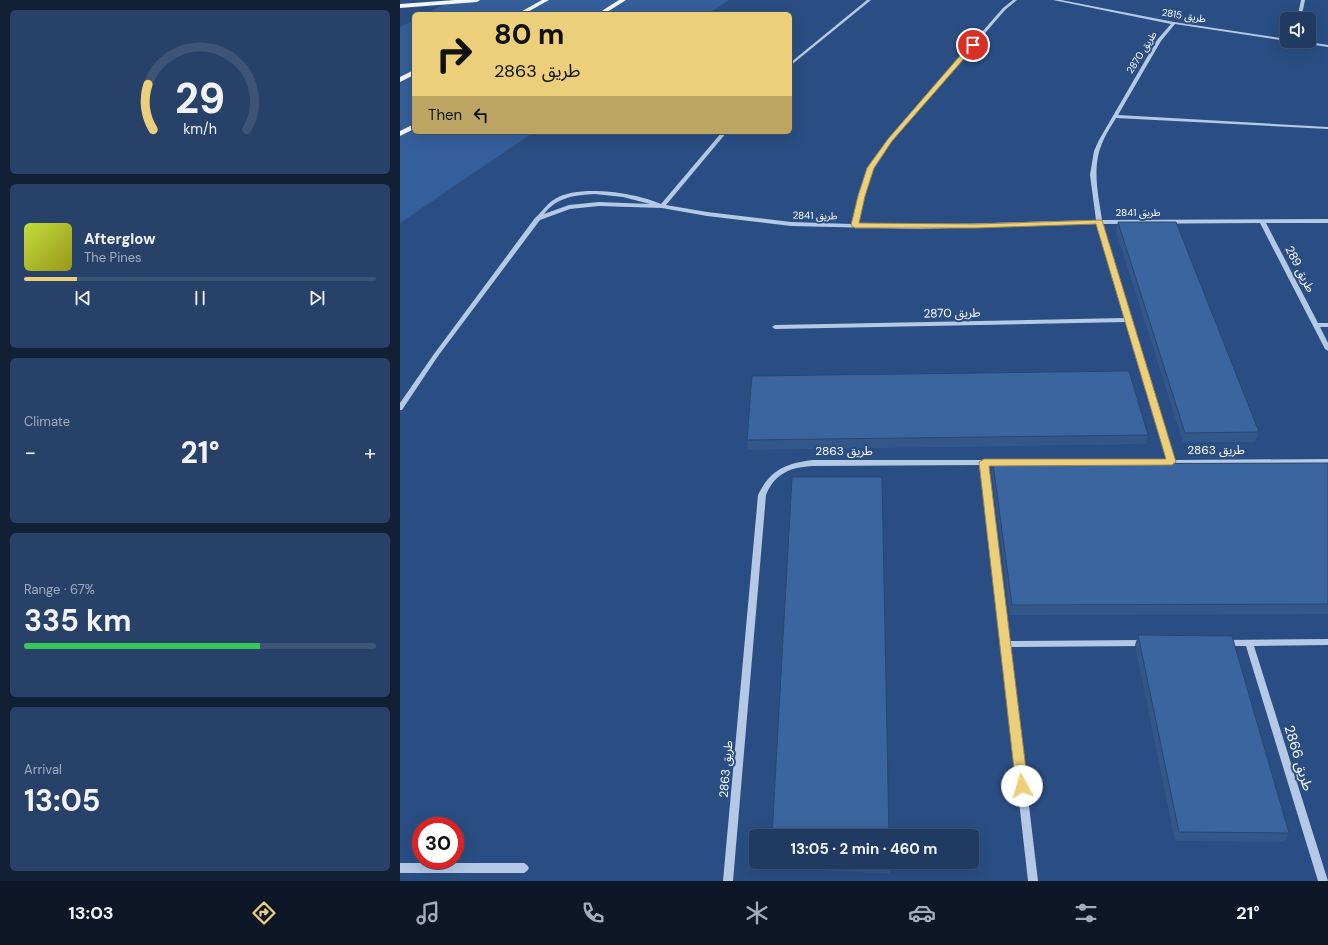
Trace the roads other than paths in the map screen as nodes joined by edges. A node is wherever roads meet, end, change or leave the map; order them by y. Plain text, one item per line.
1 (477, 0) edge
2 (546, 0) edge
3 (623, 0) edge
4 (869, 0) edge
5 (1015, 0) edge
6 (1055, 0) edge
7 (1303, 0) edge
8 (400, 6) edge
9 (524, 12) edge
10 (603, 12) edge
11 (1300, 12) edge
12 (1174, 23) junction
13 (1280, 39) edge
14 (1316, 44) edge
15 (1328, 46) edge
16 (792, 63) edge
17 (412, 73) edge
18 (400, 80) edge
19 (1115, 116) junction
20 (412, 127) edge
21 (1328, 128) edge
22 (400, 134) edge
23 (723, 134) edge
24 (662, 206) junction
25 (537, 219) junction
26 (1262, 221) junction
27 (1328, 221) edge
28 (1099, 222) junction
29 (855, 225) junction
30 (1128, 320) junction
31 (1316, 325) junction
32 (1328, 325) edge
33 (775, 327) dead end
34 (1328, 349) edge
35 (400, 408) edge
36 (984, 462) junction
37 (1172, 462) junction
38 (1328, 462) edge
39 (1328, 642) edge
40 (1155, 643) edge
41 (1217, 643) edge
42 (1249, 643) junction
43 (1006, 644) junction
44 (400, 868) edge
45 (524, 868) dead end
46 (728, 881) edge
47 (1032, 881) edge
48 (1323, 881) edge

1 - 8 main road
2 - 9 main road
3 - 10 main road
4 - 16 street
5 - 29 street
6 - 12 street, طريق 2815
7 - 11 street
12 - 13 street, طريق 2815
12 - 19 street, طريق 2870
14 - 15 street
17 - 18 main road
19 - 21 street
19 - 28 street, طريق 2870
20 - 22 main road
23 - 24 street
24 - 25 street, طريق 2841
24 - 25 street, طريق 2841
24 - 29 street, طريق 2841
25 - 35 street
26 - 27 street, طريق 2841
26 - 28 street, طريق 2841
26 - 31 street, طريق 289
28 - 29 street, طريق 2841
28 - 30 street, طريق 2870
30 - 33 street, طريق 2870
30 - 37 street, طريق 2870
31 - 32 street
31 - 34 street, طريق 289
36 - 37 street, طريق 2863
36 - 43 street
36 - 46 street, طريق 2863
37 - 38 street, طريق 2863
39 - 42 street
40 - 43 street
41 - 42 street
42 - 48 street, طريق 2866
43 - 47 street
44 - 45 street

